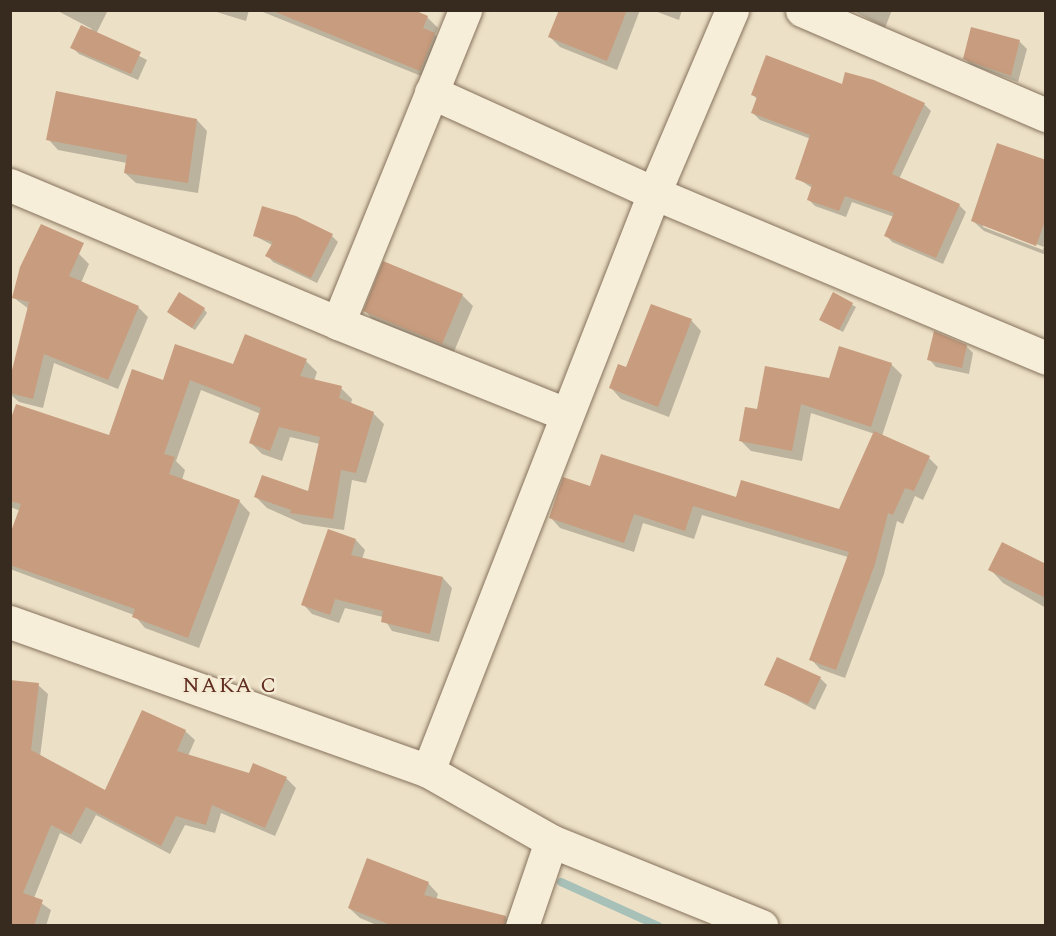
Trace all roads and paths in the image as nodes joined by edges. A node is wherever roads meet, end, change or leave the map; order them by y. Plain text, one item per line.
1 (465, 10) edge
2 (732, 10) edge
3 (802, 10) edge
4 (431, 92) junction
5 (1046, 115) edge
6 (10, 185) edge
7 (654, 193) junction
8 (338, 323) junction
9 (1046, 358) edge
10 (566, 414) junction
11 (10, 622) edge
12 (428, 771) junction
13 (551, 841) junction
14 (522, 926) edge
15 (761, 926) edge

1 - 4 street
2 - 7 street
3 - 5 street
4 - 7 street
4 - 8 street
6 - 8 street
7 - 9 street
7 - 10 street
8 - 10 street
10 - 12 street
11 - 12 street
12 - 13 street
13 - 14 street
13 - 15 street

